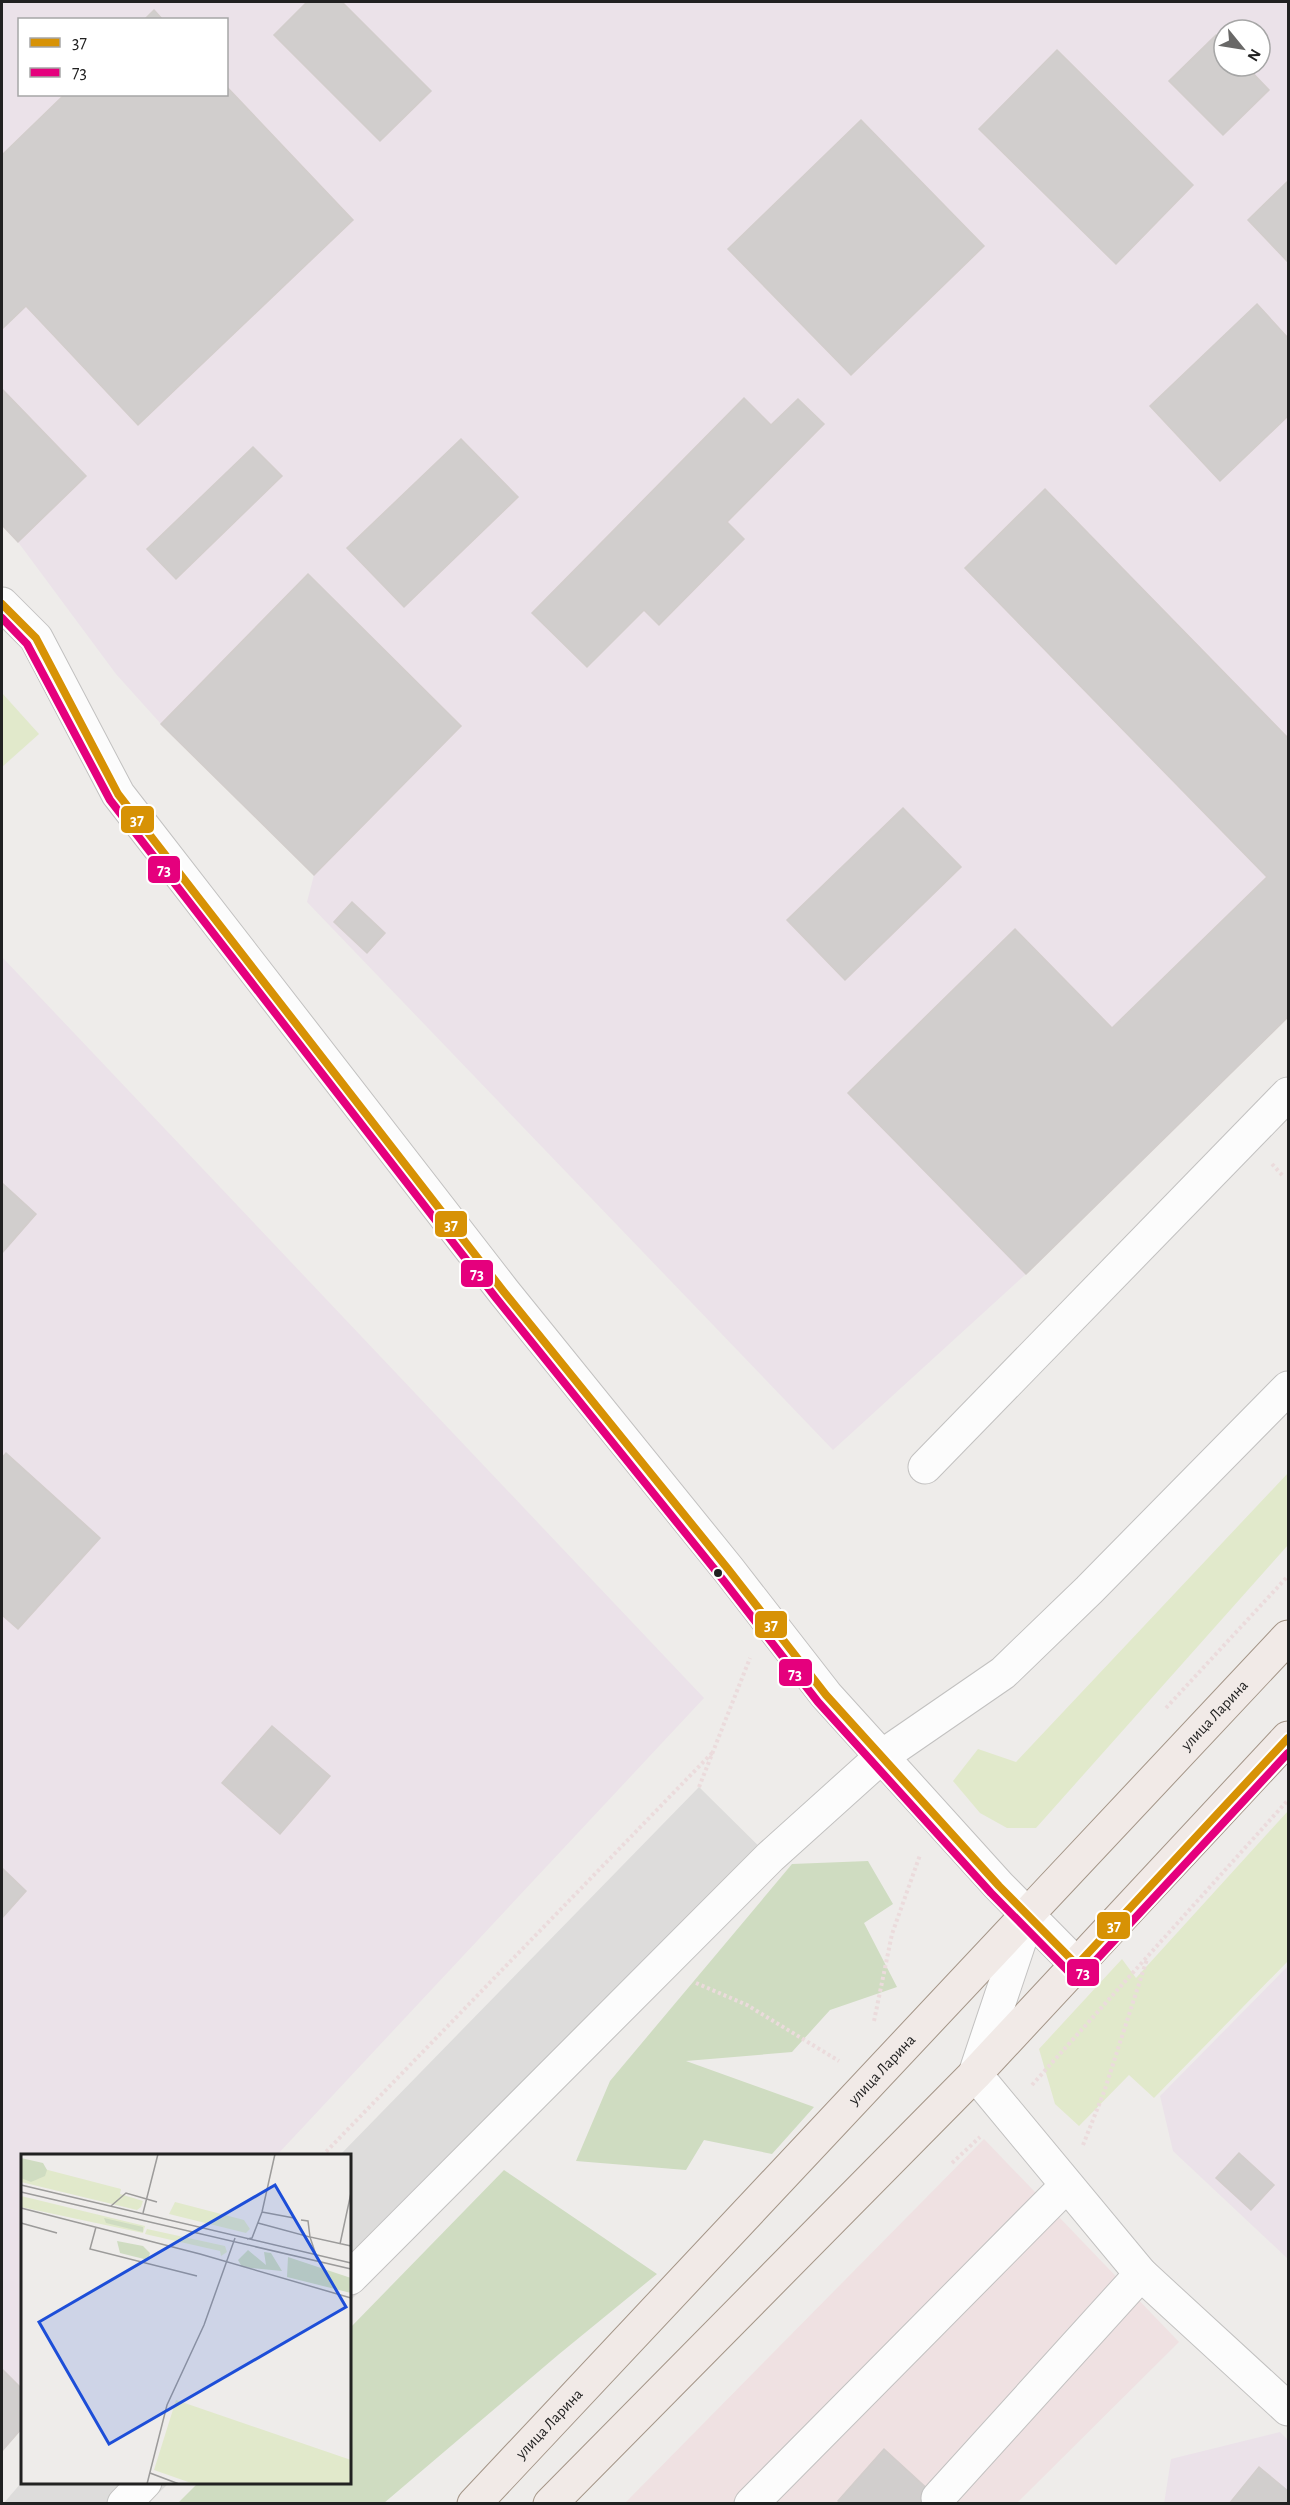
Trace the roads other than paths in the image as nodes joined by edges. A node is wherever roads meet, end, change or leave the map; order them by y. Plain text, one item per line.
1 (2, 604) edge
2 (1288, 1094) edge
3 (1288, 1388) edge
4 (925, 1467) dead end
5 (1288, 1637) edge
6 (1288, 1738) edge
7 (881, 1757) junction
8 (1028, 1916) junction
9 (1077, 1965) junction
10 (975, 2074) junction
11 (1066, 2186) junction
12 (1141, 2274) junction
13 (351, 2277) edge
14 (1288, 2409) edge
15 (143, 2484) edge
16 (938, 2498) dead end
17 (124, 2504) edge
18 (474, 2504) edge
19 (550, 2504) edge
20 (751, 2504) edge

1 - 7 street
2 - 4 street
3 - 7 street
5 - 8 main road, улица Ларина
6 - 9 main road
7 - 8 street
7 - 13 street
8 - 9 street
8 - 10 street
8 - 18 main road, улица Ларина
9 - 10 main road
10 - 11 street
10 - 19 main road
11 - 12 street
11 - 20 street
12 - 14 street
12 - 16 street
15 - 17 street

